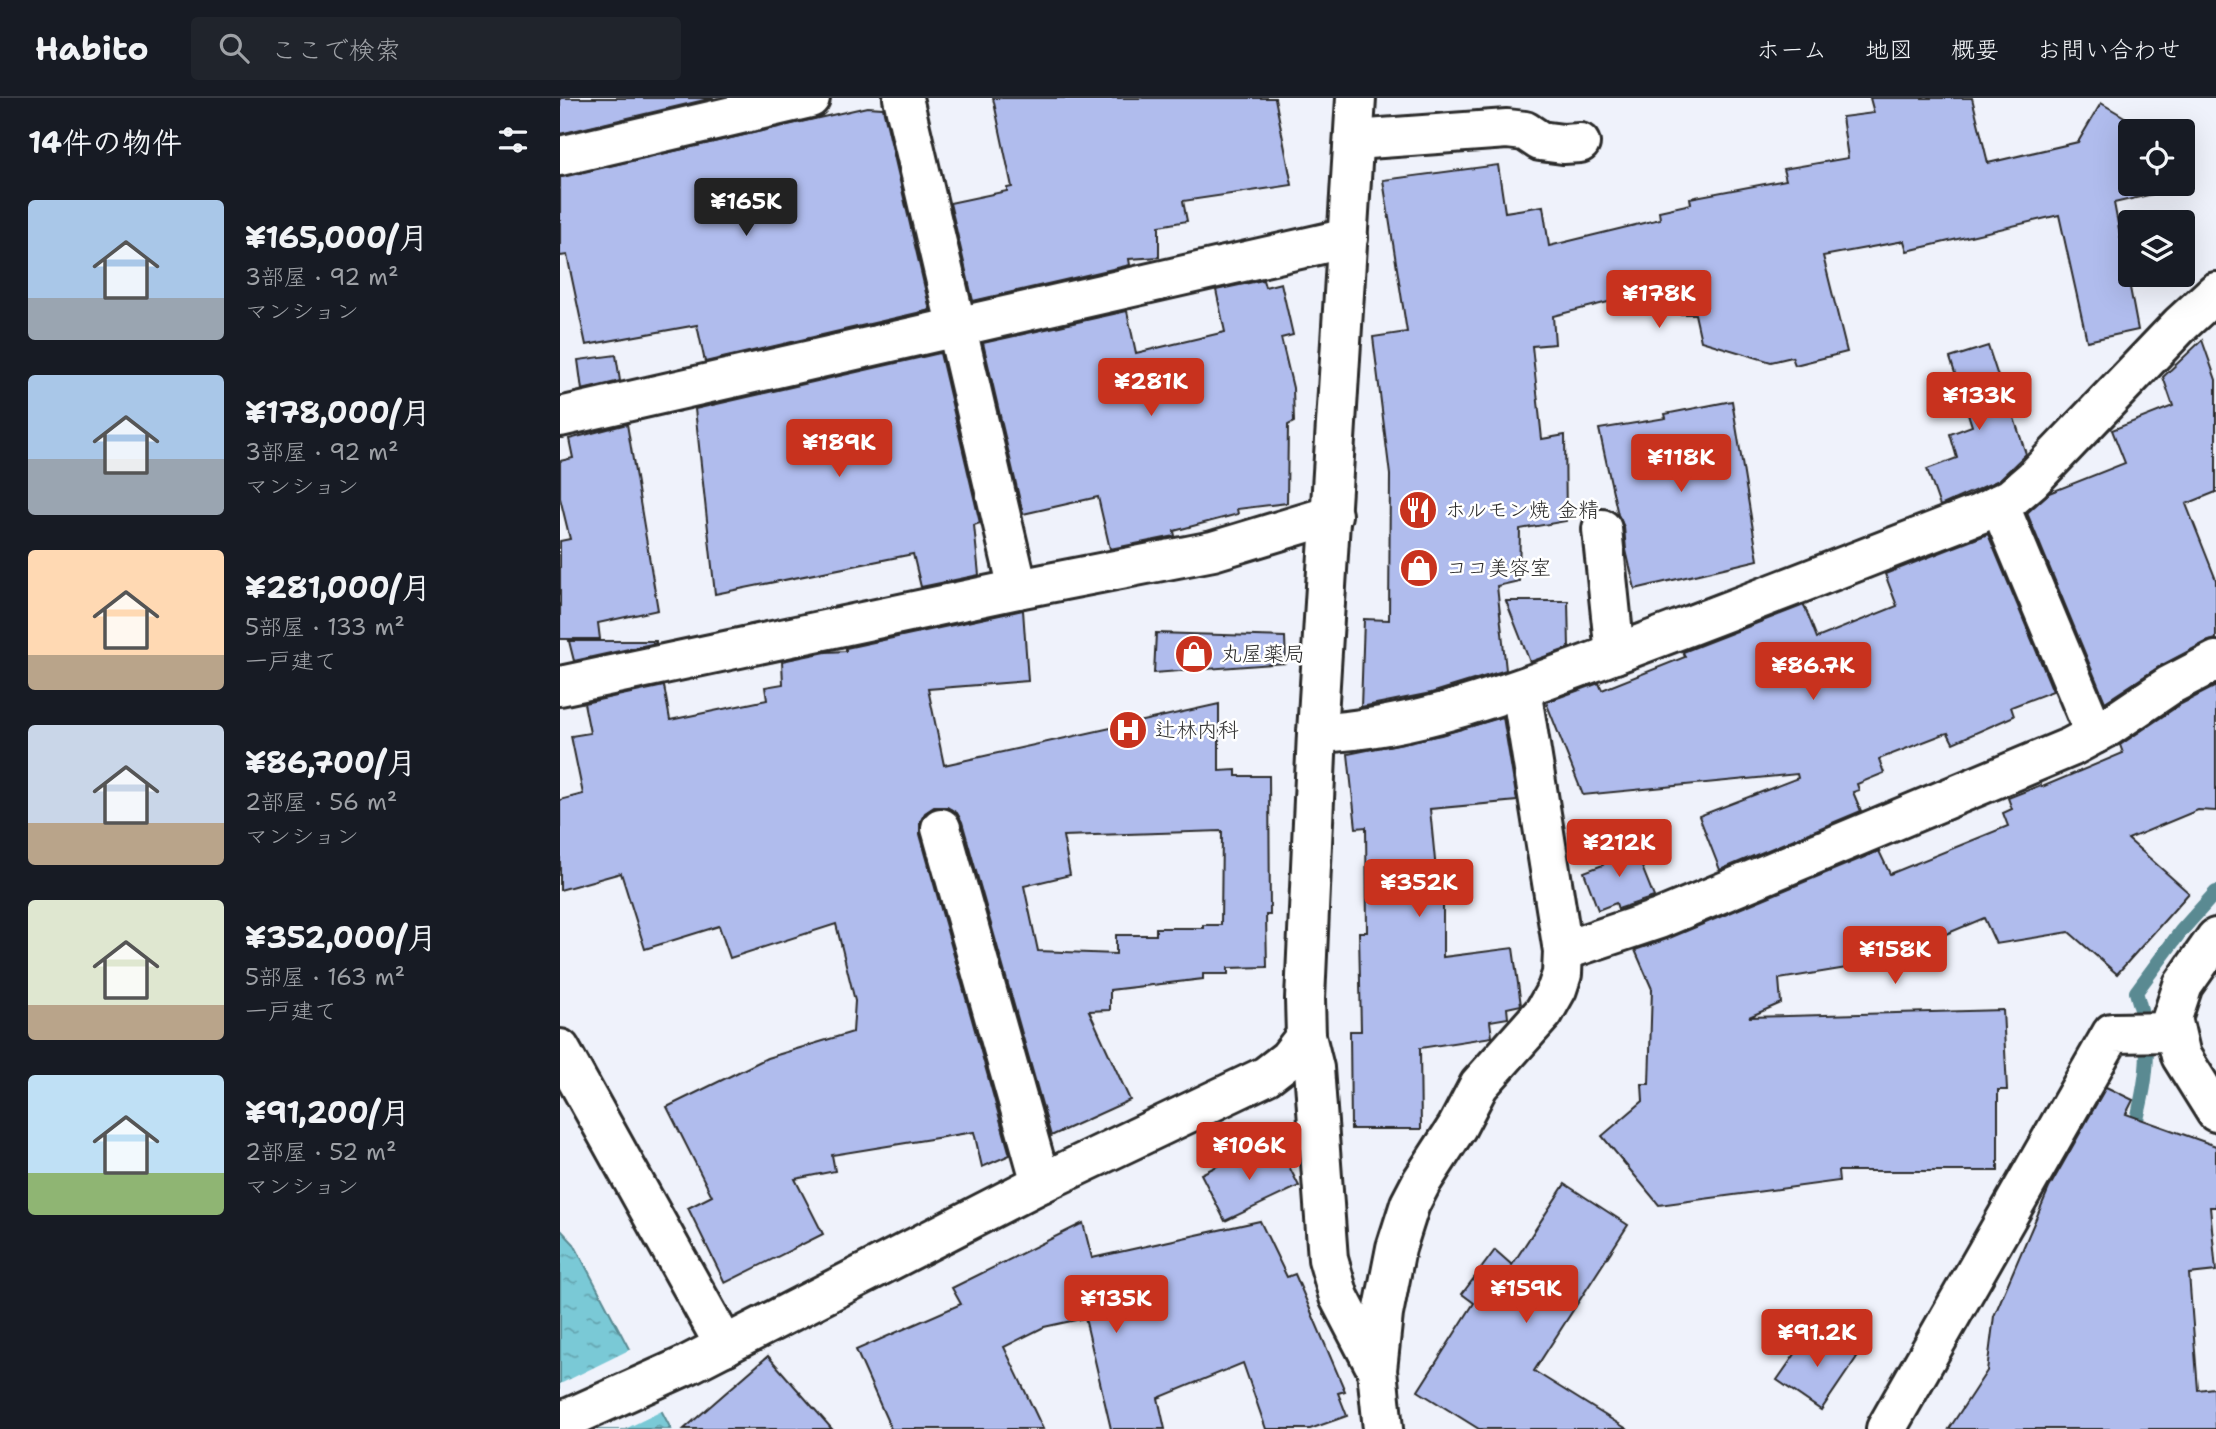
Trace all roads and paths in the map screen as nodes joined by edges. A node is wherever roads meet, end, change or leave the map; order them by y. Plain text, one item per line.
1 (810, 98) edge
2 (904, 98) edge
3 (1356, 98) edge
4 (1354, 140) junction
5 (1580, 143) dead end
6 (560, 156) edge
7 (1348, 238) junction
8 (2215, 294) edge
9 (956, 327) junction
10 (560, 417) edge
11 (1999, 504) junction
12 (1332, 515) junction
13 (1602, 529) dead end
14 (1018, 589) junction
15 (1615, 654) junction
16 (2216, 662) edge
17 (560, 685) edge
18 (1521, 689) junction
19 (1317, 733) junction
20 (2095, 734) junction
21 (941, 828) dead end
22 (2216, 938) edge
23 (1563, 951) junction
24 (2167, 1032) junction
25 (1306, 1036) junction
26 (560, 1049) edge
27 (2216, 1112) edge
28 (1041, 1183) junction
29 (724, 1346) junction
30 (1377, 1370) junction
31 (560, 1422) edge
32 (1383, 1429) edge
33 (1886, 1429) edge

1 - 6 street
2 - 9 street
3 - 4 street
4 - 5 street
4 - 7 street
7 - 9 street
7 - 12 street
8 - 11 street
9 - 10 street
9 - 14 street
11 - 15 street
11 - 20 street
12 - 14 street
12 - 19 street
13 - 15 street
14 - 17 street
15 - 18 street
16 - 20 street
18 - 19 street
18 - 23 street
19 - 25 street
20 - 23 street
21 - 28 street
22 - 24 street
23 - 30 street
24 - 27 street
24 - 33 street
25 - 28 street
25 - 30 street
26 - 29 street
28 - 29 street
29 - 31 street
30 - 32 street

